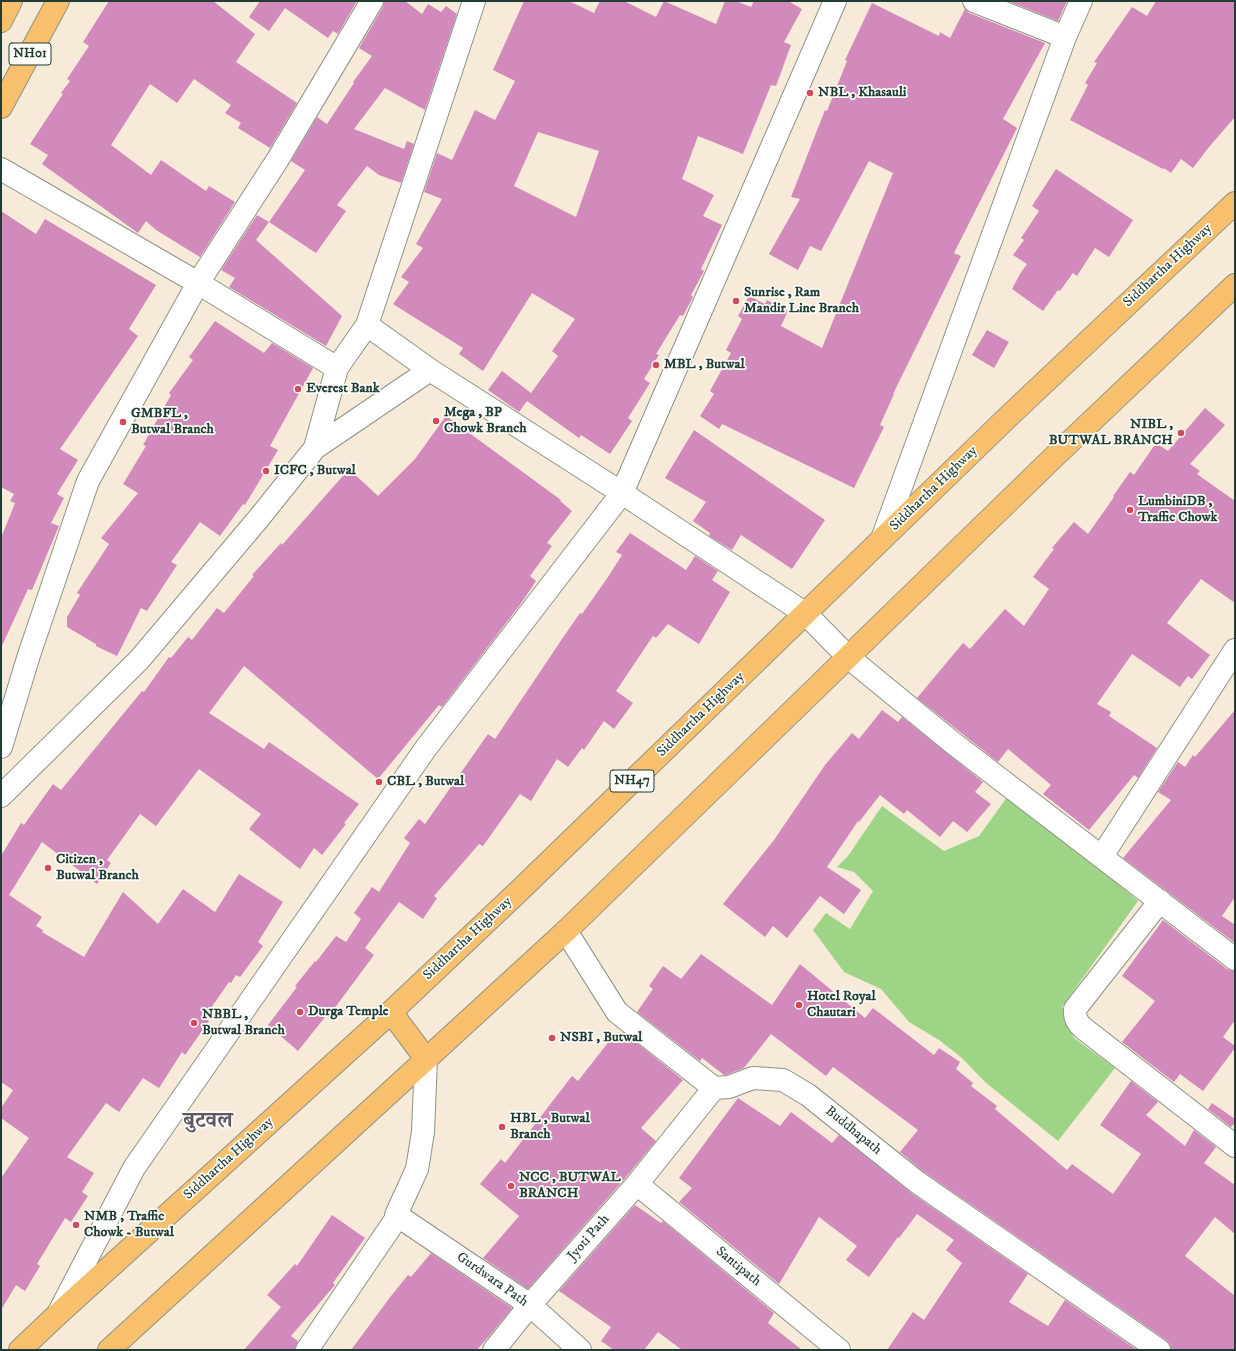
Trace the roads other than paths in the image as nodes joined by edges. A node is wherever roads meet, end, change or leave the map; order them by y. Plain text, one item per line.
1 (11, 1) edge
2 (58, 1) edge
3 (372, 1) edge
4 (474, 1) edge
5 (835, 1) edge
6 (974, 1) edge
7 (1082, 1) edge
8 (1, 21) edge
9 (1065, 37) junction
10 (4, 93) edge
11 (1, 169) edge
12 (1235, 203) edge
13 (198, 283) junction
14 (1235, 285) edge
15 (367, 325) junction
16 (337, 368) junction
17 (430, 370) junction
18 (315, 448) junction
19 (622, 493) junction
20 (882, 539) junction
21 (806, 614) junction
22 (1235, 651) edge
23 (848, 657) junction
24 (1, 747) edge
25 (1, 796) edge
26 (1102, 856) junction
27 (1160, 901) junction
28 (566, 931) junction
29 (1235, 959) edge
30 (391, 1012) junction
31 (426, 1059) junction
32 (714, 1088) junction
33 (1235, 1146) edge
34 (637, 1184) junction
35 (398, 1216) junction
36 (530, 1305) junction
37 (57, 1315) junction
38 (20, 1350) edge
39 (108, 1350) edge
40 (307, 1350) edge
41 (494, 1350) edge
42 (580, 1350) edge
43 (839, 1350) edge
44 (1159, 1350) edge

1 - 8 highway
2 - 10 highway, NH01
3 - 13 street
4 - 15 street
5 - 19 street
6 - 9 street
7 - 9 street
9 - 20 street
11 - 13 street
12 - 20 highway, Siddhartha Highway / NH47
13 - 16 street
13 - 24 street
14 - 23 highway
15 - 16 street
15 - 17 street
16 - 18 street
17 - 18 street
17 - 19 street
18 - 25 street
19 - 21 street
19 - 37 street
20 - 21 highway, Siddhartha Highway / NH47
21 - 23 street
21 - 30 highway, Siddhartha Highway / NH47
22 - 26 street
23 - 26 street
23 - 28 highway
26 - 27 street
27 - 29 street
27 - 33 street
28 - 31 highway
28 - 32 street
30 - 31 highway
30 - 37 highway, Siddhartha Highway / NH47
31 - 35 street
31 - 39 highway
32 - 34 street, Jyoti Path
32 - 44 street, Buddhapath
34 - 36 street, Jyoti Path
34 - 43 street, Santipath
35 - 36 street, Gurdwara Path
35 - 40 street
36 - 41 street, Jyoti Path
36 - 42 street, Gurdwara Path
37 - 38 highway, Siddhartha Highway / NH47

